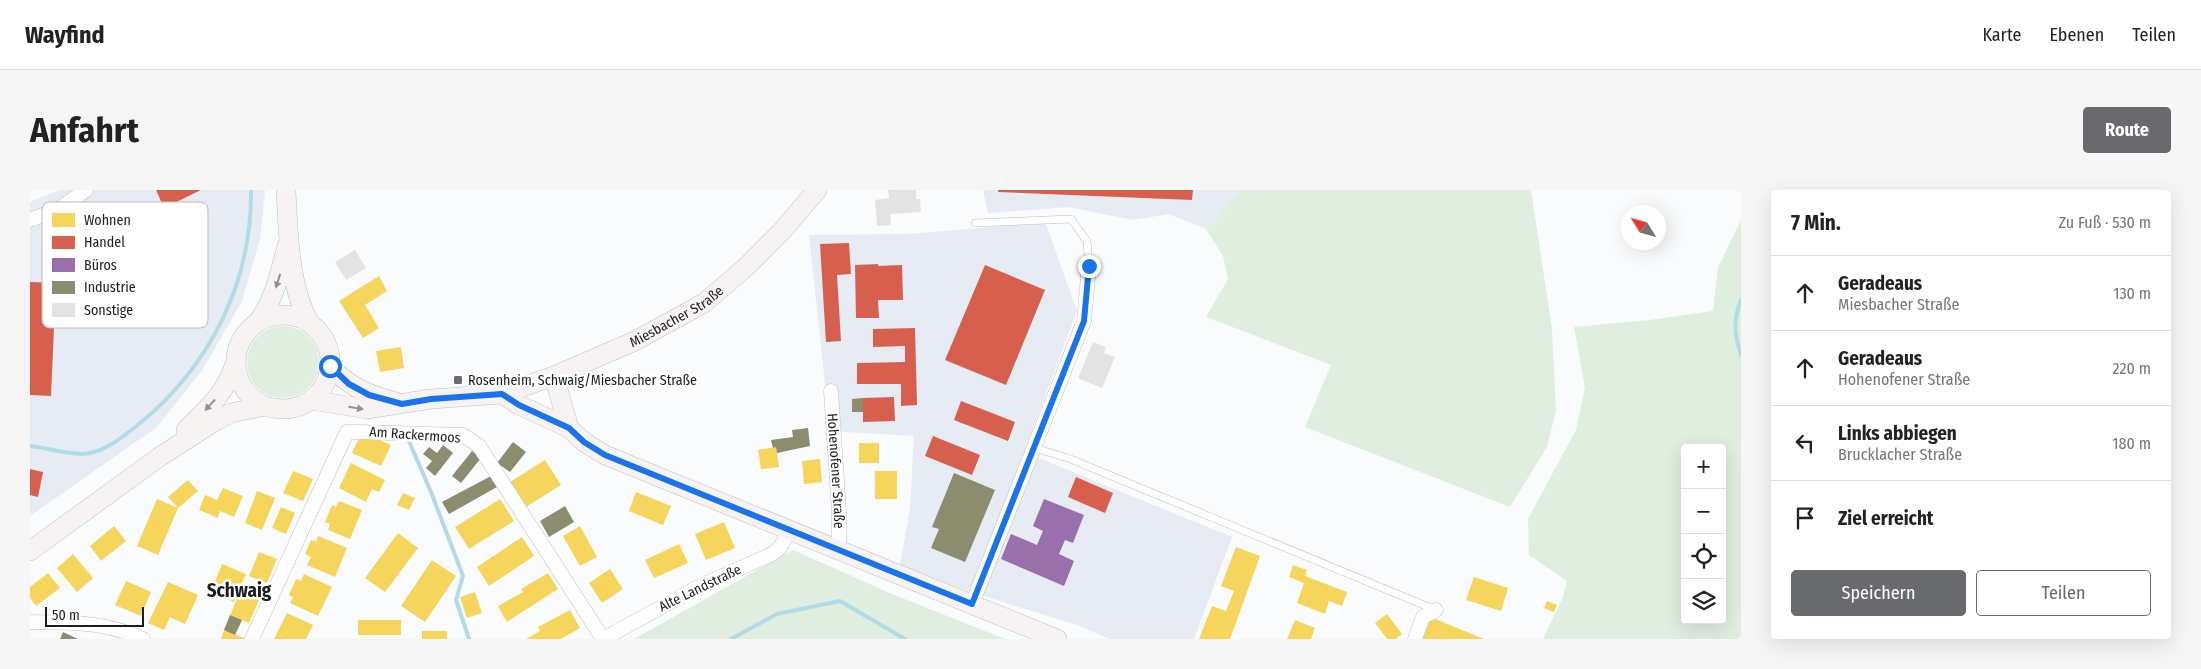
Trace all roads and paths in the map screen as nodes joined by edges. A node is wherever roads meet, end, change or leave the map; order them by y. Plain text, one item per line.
1 (86, 190) edge
2 (286, 190) edge
3 (817, 190) edge
4 (69, 202) edge
5 (42, 215) edge
6 (30, 220) edge
7 (975, 223) dead end
8 (288, 240) junction
9 (1089, 266) joint
10 (260, 320) junction
11 (309, 322) junction
12 (235, 364) junction
13 (330, 366) junction
14 (554, 376) junction
15 (830, 391) dead end
16 (502, 394) junction
17 (311, 400) junction
18 (402, 404) junction
19 (265, 406) junction
20 (569, 428) junction
21 (1034, 448) junction
22 (158, 458) junction
23 (790, 530) junction
24 (839, 550) junction
25 (30, 551) edge
26 (972, 604) junction
27 (1436, 610) joint
28 (30, 622) edge
29 (143, 639) edge
30 (252, 639) edge
31 (603, 639) edge
32 (1057, 639) edge
33 (1414, 639) edge

1 - 4 street
2 - 8 main road
3 - 14 main road, Miesbacher Straße
5 - 6 street
7 - 9 lane
8 -> 10 main road
8 - 11 main road
9 - 21 street
10 - 11 main road
10 - 12 main road
11 - 13 main road
12 - 19 main road
12 -> 22 main road
13 - 17 main road
13 - 18 main road, Miesbacher Straße
14 - 16 main road, Miesbacher Straße
14 - 20 main road
15 - 24 street, Hohenofener Straße
16 - 18 main road, Miesbacher Straße
16 - 20 main road
17 -> 18 main road, Miesbacher Straße
17 - 19 main road
19 - 22 main road
20 - 23 main road, Hohenofener Straße
21 - 26 street
21 - 27 lane
22 - 25 main road
23 - 24 main road, Hohenofener Straße
23 - 31 street, Alte Landstraße
24 - 26 main road, Hohenofener Straße
26 - 32 main road, Hohenofener Straße
27 - 33 street
28 - 29 street
30 - 31 street, Am Rackermoos

